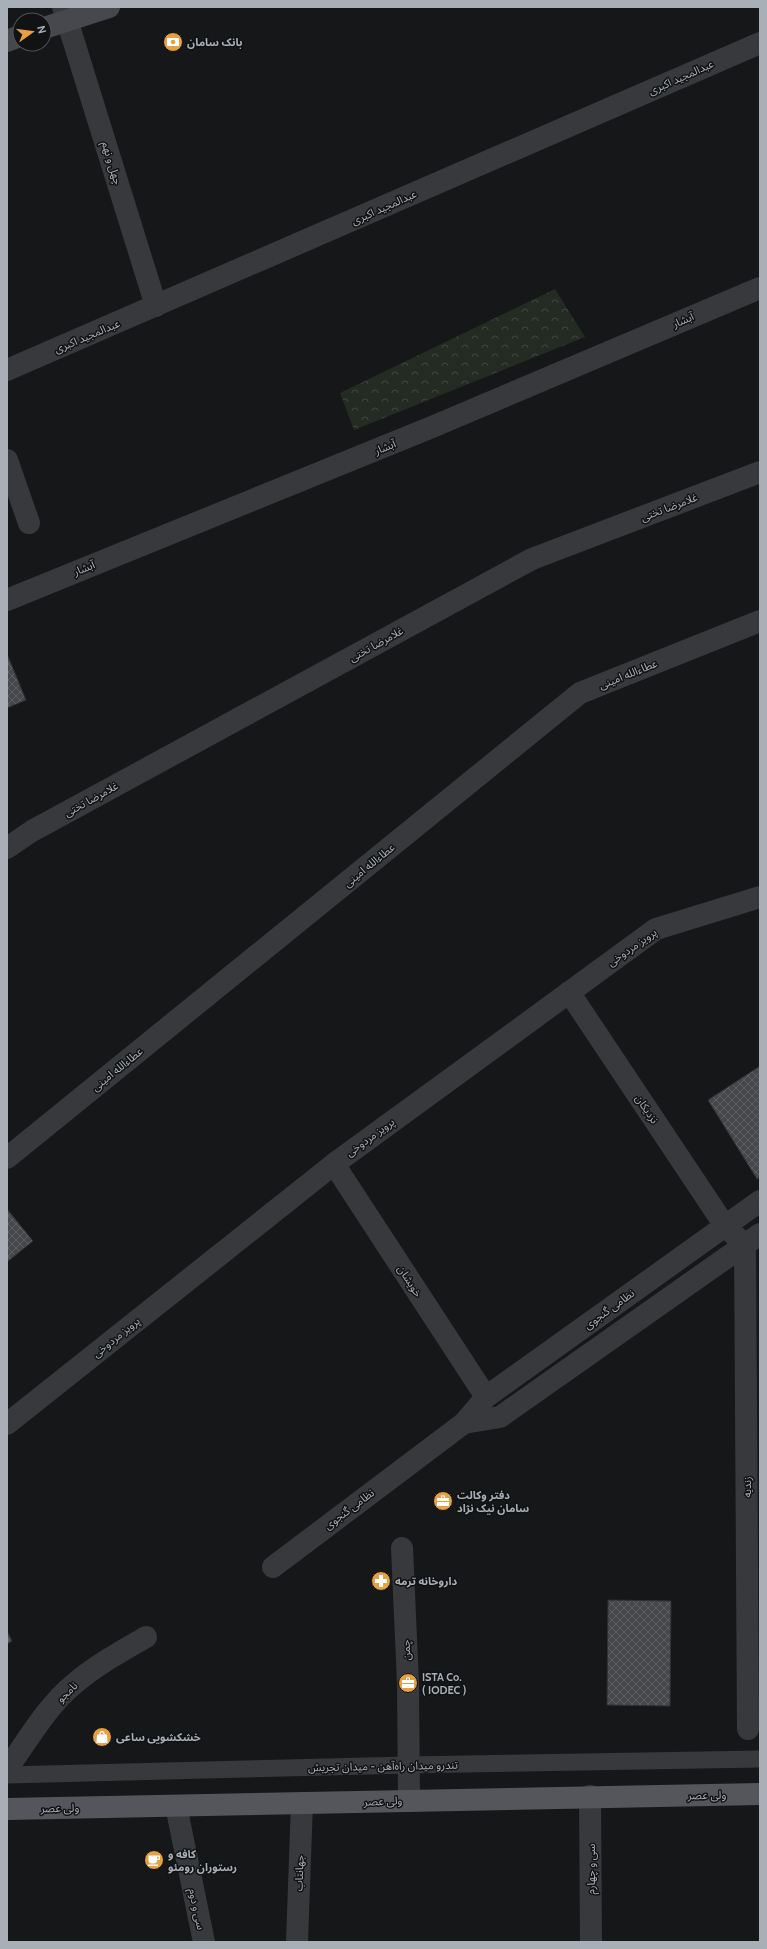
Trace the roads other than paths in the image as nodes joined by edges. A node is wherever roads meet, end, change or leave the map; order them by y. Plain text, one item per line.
1 (108, 7) edge
2 (66, 14) edge
3 (52, 23) edge
4 (760, 43) edge
5 (760, 288) edge
6 (156, 306) junction
7 (7, 370) edge
8 (7, 460) edge
9 (760, 472) edge
10 (29, 522) dead end
11 (7, 600) edge
12 (760, 621) edge
13 (7, 848) edge
14 (760, 897) edge
15 (569, 992) junction
16 (7, 1158) edge
17 (334, 1164) junction
18 (760, 1201) edge
19 (725, 1226) junction
20 (753, 1239) edge
21 (486, 1397) junction
22 (464, 1423) junction
23 (7, 1424) edge
24 (402, 1548) dead end
25 (273, 1566) dead end
26 (146, 1637) dead end
27 (748, 1728) dead end
28 (760, 1760) edge
29 (408, 1765) junction
30 (7, 1769) edge
31 (7, 1775) edge
32 (760, 1794) edge
33 (590, 1796) junction
34 (409, 1800) junction
35 (302, 1804) junction
36 (176, 1806) junction
37 (7, 1809) edge
38 (204, 1942) edge
39 (297, 1942) edge
40 (591, 1942) edge

1 - 2 main road
2 - 3 main road
2 - 6 street, چهل و نهم
4 - 6 street, عبدالمجید اکبری
5 - 11 street, آبشار
6 - 7 street, عبدالمجید اکبری
8 - 10 street
9 - 13 street, غلامرضا تختی
12 - 16 street, عطاءالله امینی
14 - 15 street, پرویز مردوخی
15 - 17 street, پرویز مردوخی
15 - 19 street, نزدیکان
17 - 21 street, خویشان
17 - 23 street, پرویز مردوخی
18 - 19 street, نظامی گنجوی
19 - 20 street, نزدیکان
19 - 21 street, نظامی گنجوی
20 - 22 street, نظامی گنجوی
20 - 27 street, زندیه
21 - 22 street, نظامی گنجوی
22 - 25 street, نظامی گنجوی
24 - 29 street, چمن
26 - 30 street, نامجو
28 - 29 lane, تندرو میدان راه‌آهن - میدان تجریش
29 - 31 lane, تندرو میدان راه‌آهن - میدان تجریش
29 - 34 street, چمن
32 - 33 main road, ولی عصر
33 - 34 main road, ولی عصر
33 - 40 street, سی و چهارم
34 - 35 main road, ولی عصر
35 - 36 main road, ولی عصر
35 - 39 street, جهانتاب
36 - 37 main road, ولی عصر
36 - 38 street, سی و دوم

